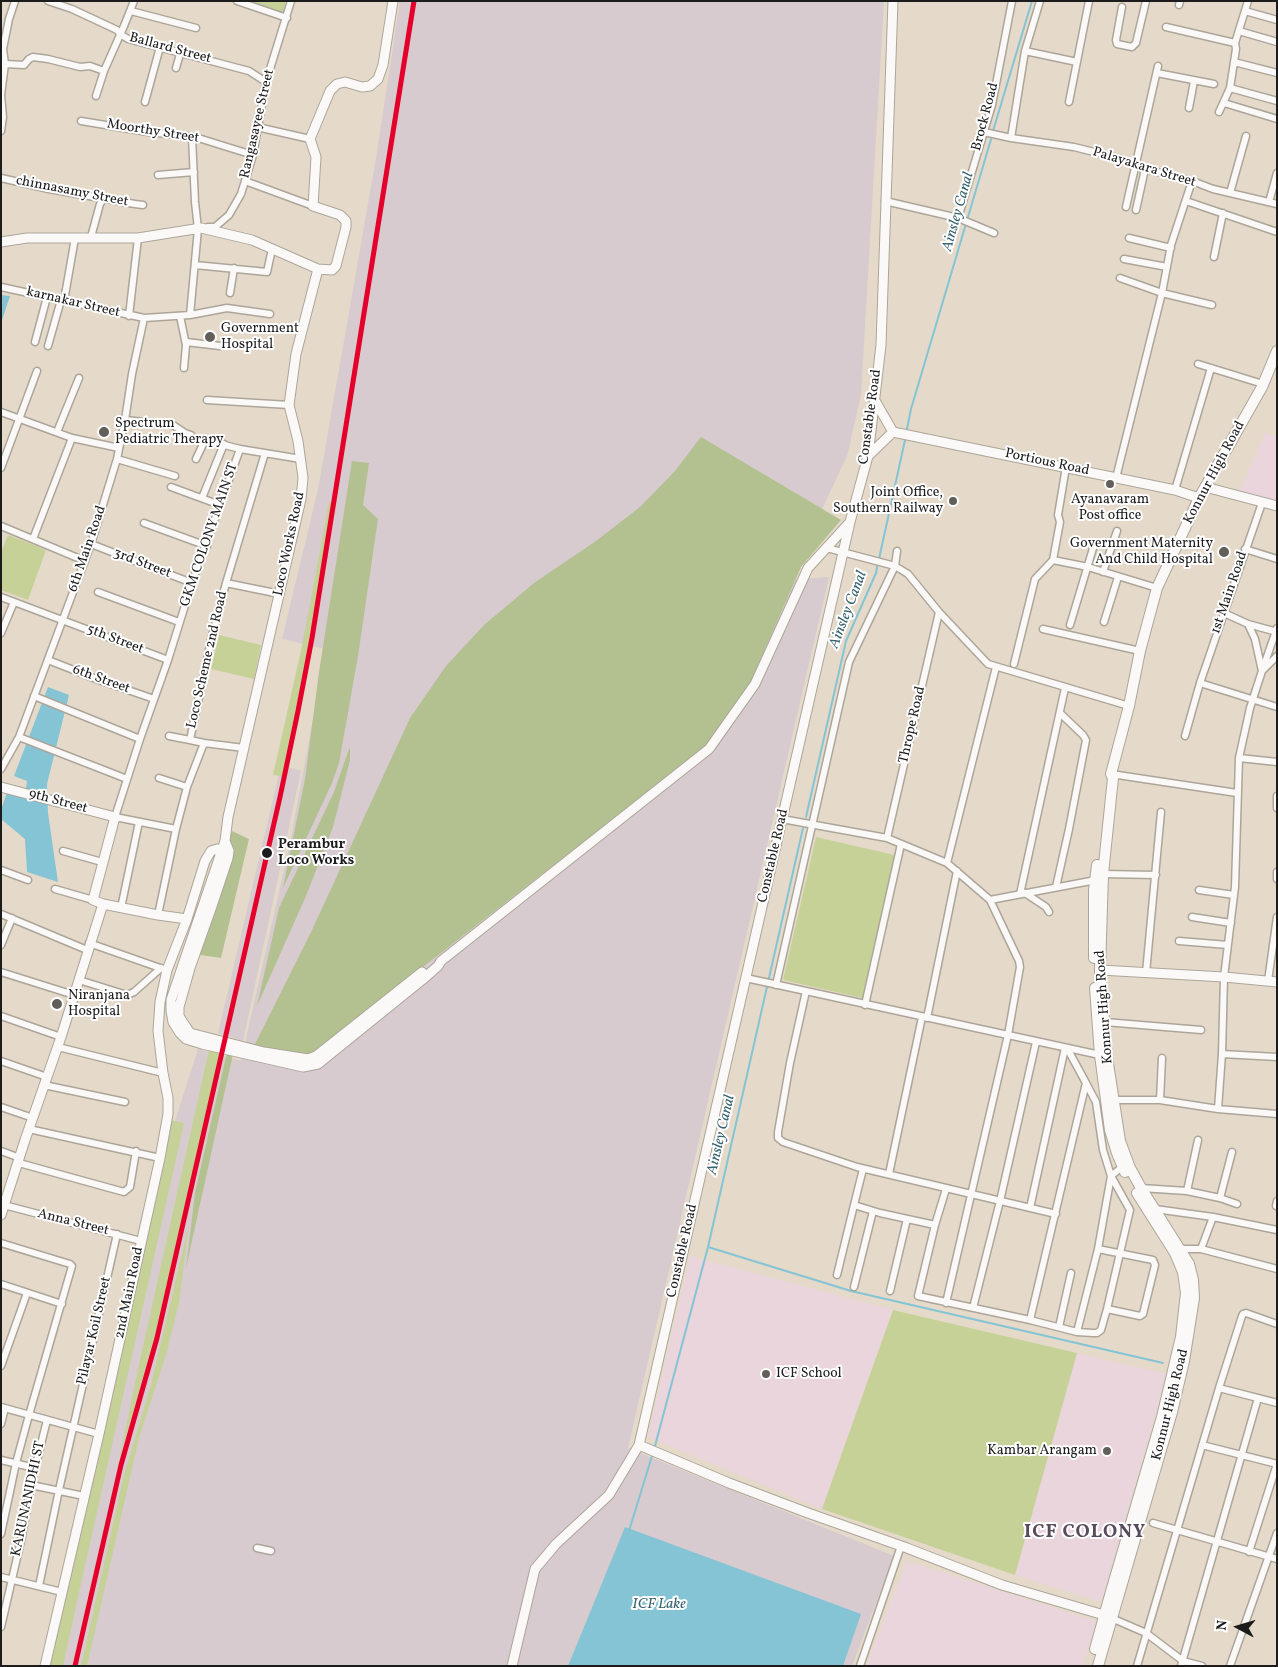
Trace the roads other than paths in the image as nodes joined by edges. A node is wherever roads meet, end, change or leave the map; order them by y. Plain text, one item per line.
1 (15, 1) edge
2 (48, 1) edge
3 (134, 1) edge
4 (237, 1) edge
5 (291, 1) edge
6 (393, 1) edge
7 (893, 1) edge
8 (1012, 1) edge
9 (1040, 1) edge
10 (1089, 1) edge
11 (1146, 1) edge
12 (1248, 1) edge
13 (1122, 7) dead end
14 (1245, 10) junction
15 (131, 11) junction
16 (287, 18) junction
17 (1277, 20) edge
18 (1166, 27) dead end
19 (196, 28) dead end
20 (1239, 31) junction
21 (120, 34) junction
22 (1277, 42) edge
23 (1235, 43) junction
24 (160, 47) junction
25 (1025, 51) junction
26 (180, 54) junction
27 (1077, 62) junction
28 (1234, 62) junction
29 (4, 64) junction
30 (176, 68) dead end
31 (104, 71) junction
32 (1277, 73) edge
33 (1194, 81) junction
34 (266, 82) junction
35 (1214, 84) dead end
36 (1230, 88) junction
37 (96, 96) dead end
38 (1277, 101) edge
39 (145, 102) dead end
40 (1069, 102) dead end
41 (1224, 103) junction
42 (1189, 108) dead end
43 (1219, 112) dead end
44 (1277, 119) edge
45 (81, 121) dead end
46 (257, 127) junction
47 (1, 131) edge
48 (984, 132) junction
49 (1246, 136) dead end
50 (192, 137) junction
51 (1010, 138) junction
52 (310, 139) junction
53 (253, 155) junction
54 (1135, 166) junction
55 (1145, 169) junction
56 (194, 172) junction
57 (158, 174) dead end
58 (1277, 174) edge
59 (1, 178) edge
60 (245, 181) junction
61 (1192, 181) junction
62 (1230, 193) junction
63 (103, 199) junction
64 (1186, 201) junction
65 (885, 202) junction
66 (1269, 202) junction
67 (1277, 204) edge
68 (143, 205) dead end
69 (313, 206) junction
70 (1126, 207) dead end
71 (1136, 210) dead end
72 (1222, 213) junction
73 (964, 220) junction
74 (200, 228) junction
75 (1277, 232) edge
76 (994, 233) dead end
77 (92, 237) junction
78 (75, 238) junction
79 (138, 238) junction
80 (1129, 238) dead end
81 (1, 242) edge
82 (1171, 248) junction
83 (272, 249) junction
84 (1214, 258) dead end
85 (1124, 259) dead end
86 (195, 265) junction
87 (1167, 267) junction
88 (234, 268) junction
89 (318, 269) junction
90 (1120, 278) dead end
91 (1, 287) edge
92 (230, 293) dead end
93 (1162, 293) junction
94 (47, 297) junction
95 (62, 301) junction
96 (1212, 305) dead end
97 (270, 314) dead end
98 (190, 315) junction
99 (129, 316) junction
100 (180, 316) junction
101 (144, 318) junction
102 (35, 342) dead end
103 (186, 342) junction
104 (48, 346) dead end
105 (220, 346) dead end
106 (1277, 351) edge
107 (1198, 364) dead end
108 (1274, 366) edge
109 (184, 368) dead end
110 (1211, 368) junction
111 (37, 371) dead end
112 (79, 378) dead end
113 (1263, 384) junction
114 (874, 399) junction
115 (207, 400) dead end
116 (289, 405) junction
117 (1, 412) edge
118 (20, 419) junction
119 (125, 420) junction
120 (57, 432) junction
121 (893, 432) junction
122 (192, 435) dead end
123 (72, 438) junction
124 (224, 444) junction
125 (119, 448) junction
126 (240, 449) junction
127 (265, 453) junction
128 (868, 456) junction
129 (117, 459) junction
130 (196, 459) dead end
131 (301, 459) junction
132 (1066, 467) junction
133 (1, 468) edge
134 (175, 476) dead end
135 (1116, 478) junction
136 (171, 487) dead end
137 (1205, 487) junction
138 (1174, 490) junction
139 (202, 498) junction
140 (1199, 498) junction
141 (1262, 503) junction
142 (220, 505) junction
143 (1277, 506) edge
144 (850, 522) junction
145 (144, 523) dead end
146 (1, 526) edge
147 (1117, 531) dead end
148 (33, 539) junction
149 (91, 544) junction
150 (1094, 544) dead end
151 (207, 546) junction
152 (827, 548) junction
153 (1245, 549) junction
154 (843, 552) junction
155 (897, 552) dead end
156 (1277, 559) edge
157 (1053, 560) junction
158 (85, 561) junction
159 (894, 566) junction
160 (1088, 567) junction
161 (1103, 572) junction
162 (1118, 577) junction
163 (192, 583) junction
164 (226, 583) junction
165 (1157, 588) junction
166 (98, 592) dead end
167 (280, 594) junction
168 (1, 597) edge
169 (14, 602) junction
170 (939, 612) junction
171 (1224, 613) junction
172 (63, 620) junction
173 (180, 622) junction
174 (1104, 622) dead end
175 (1248, 624) junction
176 (1070, 625) dead end
177 (1042, 629) dead end
178 (1276, 630) edge
179 (1, 633) edge
180 (1140, 650) junction
181 (1277, 656) edge
182 (48, 660) junction
183 (168, 660) junction
184 (1014, 664) dead end
185 (996, 667) junction
186 (1262, 671) junction
187 (1200, 683) junction
188 (1065, 688) junction
189 (34, 696) junction
190 (154, 699) junction
191 (1253, 700) junction
192 (1129, 706) junction
193 (1277, 707) edge
194 (1060, 713) junction
195 (169, 736) dead end
196 (1185, 736) dead end
197 (19, 737) junction
198 (140, 739) junction
199 (190, 740) junction
200 (204, 743) junction
201 (244, 748) junction
202 (1239, 758) junction
203 (1277, 762) edge
204 (1, 769) edge
205 (1111, 774) junction
206 (159, 778) dead end
207 (127, 779) junction
208 (1, 787) edge
209 (187, 787) junction
210 (1237, 793) junction
211 (1277, 796) edge
212 (1277, 808) edge
213 (1160, 812) dead end
214 (115, 817) junction
215 (782, 819) junction
216 (138, 822) junction
217 (812, 824) junction
218 (176, 830) junction
219 (887, 838) junction
220 (901, 844) junction
221 (225, 847) junction
222 (63, 851) dead end
223 (102, 862) junction
224 (947, 863) junction
225 (1, 870) edge
226 (957, 871) junction
227 (1277, 872) edge
228 (1156, 875) junction
229 (1099, 877) junction
230 (1277, 879) edge
231 (28, 880) dead end
232 (1056, 888) junction
233 (55, 889) dead end
234 (1199, 890) dead end
235 (1023, 894) junction
236 (1234, 895) junction
237 (93, 900) junction
238 (990, 900) junction
239 (103, 904) junction
240 (120, 908) junction
241 (1048, 912) dead end
242 (1, 914) edge
243 (158, 915) junction
244 (1277, 917) edge
245 (12, 918) junction
246 (1192, 918) dead end
247 (187, 919) junction
248 (1231, 923) junction
249 (1179, 941) dead end
250 (1, 945) edge
251 (1228, 945) junction
252 (88, 947) junction
253 (441, 960) junction
254 (1274, 960) edge
255 (164, 969) junction
256 (1100, 970) junction
257 (1, 972) edge
258 (1146, 973) junction
259 (1224, 976) junction
260 (746, 978) junction
261 (79, 980) junction
262 (1272, 982) edge
263 (771, 984) junction
264 (806, 991) junction
265 (74, 995) junction
266 (865, 1005) junction
267 (1, 1016) edge
268 (925, 1017) junction
269 (1105, 1022) junction
270 (1201, 1030) dead end
271 (188, 1036) junction
272 (1008, 1036) junction
273 (61, 1037) junction
274 (1036, 1042) junction
275 (58, 1047) junction
276 (1066, 1048) junction
277 (1222, 1054) junction
278 (1100, 1055) junction
279 (1277, 1057) edge
280 (1162, 1058) dead end
281 (1, 1061) edge
282 (162, 1073) junction
283 (46, 1081) junction
284 (1086, 1083) junction
285 (1114, 1100) junction
286 (1160, 1100) junction
287 (125, 1102) dead end
288 (1, 1107) edge
289 (1218, 1109) junction
290 (1277, 1114) edge
291 (33, 1118) junction
292 (29, 1130) junction
293 (1198, 1140) dead end
294 (1, 1151) edge
295 (136, 1152) junction
296 (1232, 1152) dead end
297 (160, 1158) junction
298 (20, 1161) junction
299 (1122, 1167) junction
300 (863, 1169) junction
301 (889, 1174) junction
302 (1111, 1176) junction
303 (1140, 1188) junction
304 (946, 1189) junction
305 (1187, 1191) junction
306 (971, 1195) junction
307 (1220, 1198) junction
308 (4, 1200) edge
309 (1000, 1202) junction
310 (1237, 1204) dead end
311 (854, 1205) junction
312 (1030, 1208) junction
313 (1155, 1209) junction
314 (873, 1211) junction
315 (1056, 1214) junction
316 (1, 1215) edge
317 (1213, 1216) junction
318 (907, 1219) junction
319 (935, 1225) junction
320 (1277, 1230) edge
321 (117, 1234) junction
322 (142, 1241) junction
323 (1, 1243) edge
324 (1098, 1249) junction
325 (1180, 1249) junction
326 (1201, 1249) junction
327 (1120, 1254) junction
328 (1277, 1269) edge
329 (1071, 1273) dead end
330 (837, 1275) dead end
331 (1, 1284) edge
332 (854, 1287) dead end
333 (890, 1291) dead end
334 (28, 1293) junction
335 (946, 1303) junction
336 (62, 1304) junction
337 (973, 1308) junction
338 (1108, 1309) junction
339 (1030, 1320) junction
340 (1277, 1324) edge
341 (1059, 1327) junction
342 (1077, 1332) junction
343 (1, 1366) edge
344 (1219, 1388) junction
345 (1258, 1398) junction
346 (1277, 1403) edge
347 (3, 1407) edge
348 (28, 1415) junction
349 (47, 1420) junction
350 (1, 1424) edge
351 (73, 1428) junction
352 (99, 1434) junction
353 (1202, 1444) junction
354 (639, 1445) junction
355 (1242, 1455) junction
356 (1, 1460) edge
357 (16, 1463) junction
358 (1277, 1464) edge
359 (35, 1468) junction
360 (31, 1485) junction
361 (60, 1490) junction
362 (84, 1496) junction
363 (4, 1515) edge
364 (1147, 1521) junction
365 (1177, 1531) junction
366 (1277, 1533) edge
367 (1, 1534) edge
368 (1217, 1542) junction
369 (901, 1546) junction
370 (257, 1548) dead end
371 (271, 1551) dead end
372 (1249, 1552) junction
373 (1268, 1557) junction
374 (1277, 1559) edge
375 (1, 1577) edge
376 (11, 1580) junction
377 (39, 1586) junction
378 (62, 1592) junction
379 (1108, 1617) junction
380 (1, 1627) edge
381 (1146, 1633) junction
382 (1182, 1663) edge
383 (45, 1666) edge
384 (512, 1666) edge
385 (860, 1666) edge
386 (1091, 1666) edge
387 (1098, 1666) edge
388 (1137, 1666) edge
389 (1202, 1666) edge
390 (1230, 1666) edge

1 - 29 street
2 - 21 street, Ballard Street
3 - 15 street
4 - 16 street
5 - 16 street, Rangasayee Street
6 - 52 street
7 - 65 street, Constable Road
8 - 48 street, Brock Road
9 - 25 street
10 - 27 street
11 - 13 street
12 - 14 street
14 - 17 street
14 - 20 street
15 - 19 street
15 - 21 street
16 - 34 street, Rangasayee Street
18 - 23 street
20 - 22 street
20 - 23 street
21 - 24 street, Ballard Street
21 - 31 street
23 - 28 street
24 - 26 street, Ballard Street
24 - 39 street
25 - 27 street
25 - 51 street
26 - 30 street
26 - 34 street, Ballard Street
27 - 40 street
28 - 32 street
28 - 36 street
29 - 31 street
29 - 47 street
31 - 37 street
33 - 35 street
33 - 42 street
33 - 54 street
34 - 46 street, Rangasayee Street
36 - 38 street
36 - 41 street
41 - 43 street
41 - 44 street
45 - 50 street, Moorthy Street
46 - 52 street
46 - 53 street, Rangasayee Street
48 - 51 street, Palayakara Street
48 - 73 street, Brock Road
49 - 62 street
50 - 53 street, Moorthy Street
50 - 56 street
51 - 54 street, Palayakara Street
52 - 69 street
53 - 60 street, Rangasayee Street
54 - 55 street, Palayakara Street
54 - 70 street
55 - 61 street, Palayakara Street
55 - 71 street
56 - 57 street
56 - 74 street
58 - 66 street
59 - 63 street, chinnasamy Street
60 - 69 street
60 - 74 street, Rangasayee Street
61 - 62 street, Palayakara Street
61 - 64 street
62 - 66 street, Palayakara Street
63 - 68 street, chinnasamy Street
63 - 77 street
64 - 72 street
64 - 82 street
65 - 73 street
65 - 114 street, Constable Road
66 - 67 street, Palayakara Street
69 - 89 street
72 - 75 street
72 - 84 street
73 - 76 street
74 - 79 street
74 - 83 street
74 - 86 street
77 - 78 street
77 - 79 street
78 - 81 street
78 - 95 street
79 - 99 street
80 - 82 street
82 - 87 street
83 - 88 street
83 - 89 street
85 - 87 street
86 - 88 street
86 - 98 street
87 - 93 street
88 - 92 street
89 - 116 street, Loco Works Road
90 - 93 street
91 - 94 street, karnakar Street
93 - 96 street
93 - 135 street
94 - 95 street, karnakar Street
94 - 102 street
95 - 99 street, karnakar Street
95 - 104 street
97 - 98 street, karnakar Street
98 - 100 street, karnakar Street
99 - 101 street, karnakar Street
100 - 101 street, karnakar Street
100 - 103 street
101 - 119 street, 6th Main Road
103 - 105 street
103 - 109 street
106 - 108 main road, Konnur High Road
107 - 110 street
108 - 113 main road, Konnur High Road
110 - 113 street
110 - 138 street
111 - 118 street
112 - 120 street
113 - 137 main road, Konnur High Road
114 - 121 street
114 - 128 street, Constable Road
115 - 116 street
116 - 131 street, Loco Works Road
117 - 118 street
118 - 120 street
118 - 133 street
119 - 122 street
119 - 125 street, 6th Main Road
120 - 123 street
121 - 128 street
121 - 132 street, Portious Road
123 - 125 street
123 - 148 street
124 - 126 street
124 - 130 street
124 - 139 street
125 - 129 street, 6th Main Road
126 - 127 street, GKM COLONY MAIN ST
126 - 142 street, GKM COLONY MAIN ST
127 - 131 street, GKM COLONY MAIN ST
127 - 164 street, Loco Scheme 2nd Road
128 - 144 street, Constable Road
129 - 134 street
129 - 149 street, 6th Main Road
131 - 167 street, Loco Works Road
132 - 135 street, Portious Road
132 - 157 street
135 - 138 street, Portious Road
136 - 139 street
137 - 140 main road, Konnur High Road
137 - 141 street
138 - 140 street, Portious Road
139 - 142 street
140 - 165 main road, Konnur High Road
141 - 143 street
141 - 153 street, 1st Main Road
142 - 151 street, GKM COLONY MAIN ST
144 - 152 street
144 - 154 street, Constable Road
145 - 151 street
146 - 148 street
147 - 161 street
148 - 158 street
149 - 158 street, 6th Main Road
149 - 163 street, 3rd Street
150 - 160 street
151 - 163 street, GKM COLONY MAIN ST
152 - 154 street
152 - 253 street
153 - 156 street
153 - 171 street, 1st Main Road
154 - 159 street
154 - 215 street, Constable Road
155 - 159 street
157 - 160 street
157 - 184 street
158 - 172 street, 6th Main Road
159 - 170 street
159 - 217 street
160 - 161 street
160 - 176 street
161 - 162 street
162 - 165 street
162 - 174 street
163 - 173 street, GKM COLONY MAIN ST
164 - 167 street
164 - 199 street, Loco Scheme 2nd Road
165 - 180 main road, Konnur High Road
166 - 173 street
167 - 201 street, Loco Works Road
168 - 169 street, 5th Street
169 - 172 street, 5th Street
169 - 179 street
170 - 185 street
170 - 219 street, Thrope Road
171 - 175 street
171 - 187 street, 1st Main Road
172 - 182 street, 6th Main Road
172 - 183 street, 5th Street
173 - 183 street, GKM COLONY MAIN ST
175 - 178 street
175 - 186 street
177 - 180 street
178 - 186 street
180 - 192 main road, Konnur High Road
181 - 186 street
182 - 189 street, 6th Main Road
182 - 190 street, 6th Street
183 - 190 street, GKM COLONY MAIN ST
185 - 188 street
185 - 224 street
186 - 191 street
187 - 191 street
187 - 196 street, 1st Main Road
188 - 192 street
188 - 194 street
189 - 197 street, 6th Main Road
189 - 198 street
190 - 198 street, GKM COLONY MAIN ST
191 - 193 street
191 - 202 street
192 - 205 main road, Konnur High Road
194 - 232 street
194 - 235 street
195 - 199 street
197 - 204 street, 6th Main Road
197 - 207 street
198 - 207 street, GKM COLONY MAIN ST
199 - 200 street, Loco Scheme 2nd Road
200 - 201 street
200 - 209 street, Loco Scheme 2nd Road
201 - 221 street, Loco Works Road
202 - 203 street
202 - 210 street
205 - 210 street
205 - 229 main road, Konnur High Road
206 - 209 street
207 - 214 street, GKM COLONY MAIN ST
208 - 214 street, 9th Street
209 - 218 street, Loco Scheme 2nd Road
210 - 236 street
211 - 212 street
213 - 228 street
214 - 216 street
214 - 223 street
215 - 217 street
215 - 260 street, Constable Road
216 - 218 street
216 - 240 street
217 - 219 street
217 - 263 street
218 - 243 street, Loco Scheme 2nd Road
219 - 220 street
220 - 224 street
220 - 266 street
221 - 247 street, 2nd Main Road
221 - 271 street, Loco Works Road
222 - 223 street
223 - 237 street
224 - 226 street
225 - 231 street
226 - 238 street
226 - 268 street
227 - 230 street
228 - 229 street
228 - 258 street
229 - 232 street
229 - 256 main road, Konnur High Road
229 - 278 main road
232 - 235 street
233 - 237 street
234 - 236 street
235 - 238 street
235 - 241 street
236 - 248 street
237 - 239 street
238 - 272 street
239 - 240 street
239 - 252 street
240 - 243 street
242 - 245 street
243 - 247 street
244 - 254 street
245 - 250 street
245 - 252 street
246 - 248 street
247 - 255 street, 2nd Main Road
248 - 251 street
249 - 251 street
251 - 259 street
252 - 255 street
252 - 261 street
253 - 271 street
253 - 271 street
254 - 262 street
255 - 261 street
255 - 282 street, 2nd Main Road
256 - 258 street
256 - 269 main road, Konnur High Road
257 - 265 street
258 - 259 street
259 - 262 street
259 - 277 street
260 - 263 street
260 - 354 street, Constable Road
261 - 265 street
263 - 264 street
264 - 266 street
264 - 300 street
265 - 273 street
266 - 268 street
267 - 273 street
268 - 272 street
268 - 301 street
269 - 270 street
269 - 285 main road, Konnur High Road
272 - 274 street
272 - 306 street
273 - 275 street
274 - 276 street
274 - 309 street
275 - 282 street
275 - 283 street
276 - 278 street
276 - 284 street
276 - 312 street
277 - 279 street
277 - 289 street
278 - 299 main road
280 - 286 street
281 - 283 street
282 - 297 street, 2nd Main Road
283 - 287 street
283 - 291 street
284 - 302 street
284 - 315 street
285 - 286 street
285 - 303 main road, Konnur High Road
286 - 289 street
288 - 291 street
289 - 290 street
291 - 292 street
292 - 295 street
292 - 298 street
293 - 305 street
294 - 298 street
295 - 297 street
295 - 298 street
296 - 307 street
297 - 322 street, 2nd Main Road
298 - 308 street
299 - 302 street
299 - 379 main road
300 - 301 street
300 - 311 street
301 - 304 street
302 - 324 street
302 - 327 street
303 - 305 street
303 - 313 main road, Konnur High Road
304 - 306 street
304 - 319 street
305 - 307 street
306 - 309 street
306 - 335 street
307 - 310 street
308 - 316 street
308 - 321 street, Anna Street
309 - 312 street
309 - 337 street
311 - 314 street
311 - 330 street
312 - 315 street
313 - 317 street
313 - 325 main road, Konnur High Road
314 - 318 street
314 - 332 street
315 - 339 street
317 - 320 street
317 - 326 street
318 - 319 street
318 - 333 street
319 - 335 street
321 - 322 street, Anna Street
321 - 351 street, Pilayar Koil Street
322 - 352 street, 2nd Main Road
323 - 336 street
324 - 327 street
324 - 342 street
325 - 326 street
325 - 364 main road, Konnur High Road
326 - 328 street
327 - 338 street
327 - 338 street
329 - 341 street
331 - 334 street
334 - 336 street
334 - 343 street
335 - 337 street
336 - 348 street
337 - 339 street
338 - 342 street
339 - 341 street
340 - 344 street
341 - 342 street
344 - 345 street
344 - 353 street
345 - 346 street
345 - 355 street
347 - 348 street
347 - 350 street
348 - 349 street
348 - 357 street
349 - 351 street
349 - 359 street, KARUNANIDHI ST
351 - 352 street
351 - 361 street, Pilayar Koil Street
352 - 362 street, 2nd Main Road
353 - 355 street
353 - 365 street
354 - 369 street
354 - 384 street, Constable Road
355 - 358 street
355 - 368 street
356 - 357 street
357 - 359 street
357 - 363 street
358 - 372 street
359 - 360 street, KARUNANIDHI ST
360 - 361 street
360 - 376 street, KARUNANIDHI ST
361 - 362 street
361 - 377 street, Pilayar Koil Street
362 - 378 street, 2nd Main Road
363 - 367 street
364 - 365 street
364 - 379 main road, Konnur High Road
365 - 368 street
365 - 381 street
366 - 373 street
368 - 372 street
368 - 382 street
369 - 379 street
369 - 385 street
370 - 371 street
372 - 373 street
373 - 374 street
373 - 390 street
375 - 376 street
376 - 377 street
376 - 380 street, KARUNANIDHI ST
377 - 378 street
378 - 383 street, 2nd Main Road
379 - 381 street
379 - 386 main road
379 - 387 main road, Konnur High Road
381 - 382 street
381 - 388 street
382 - 389 street

